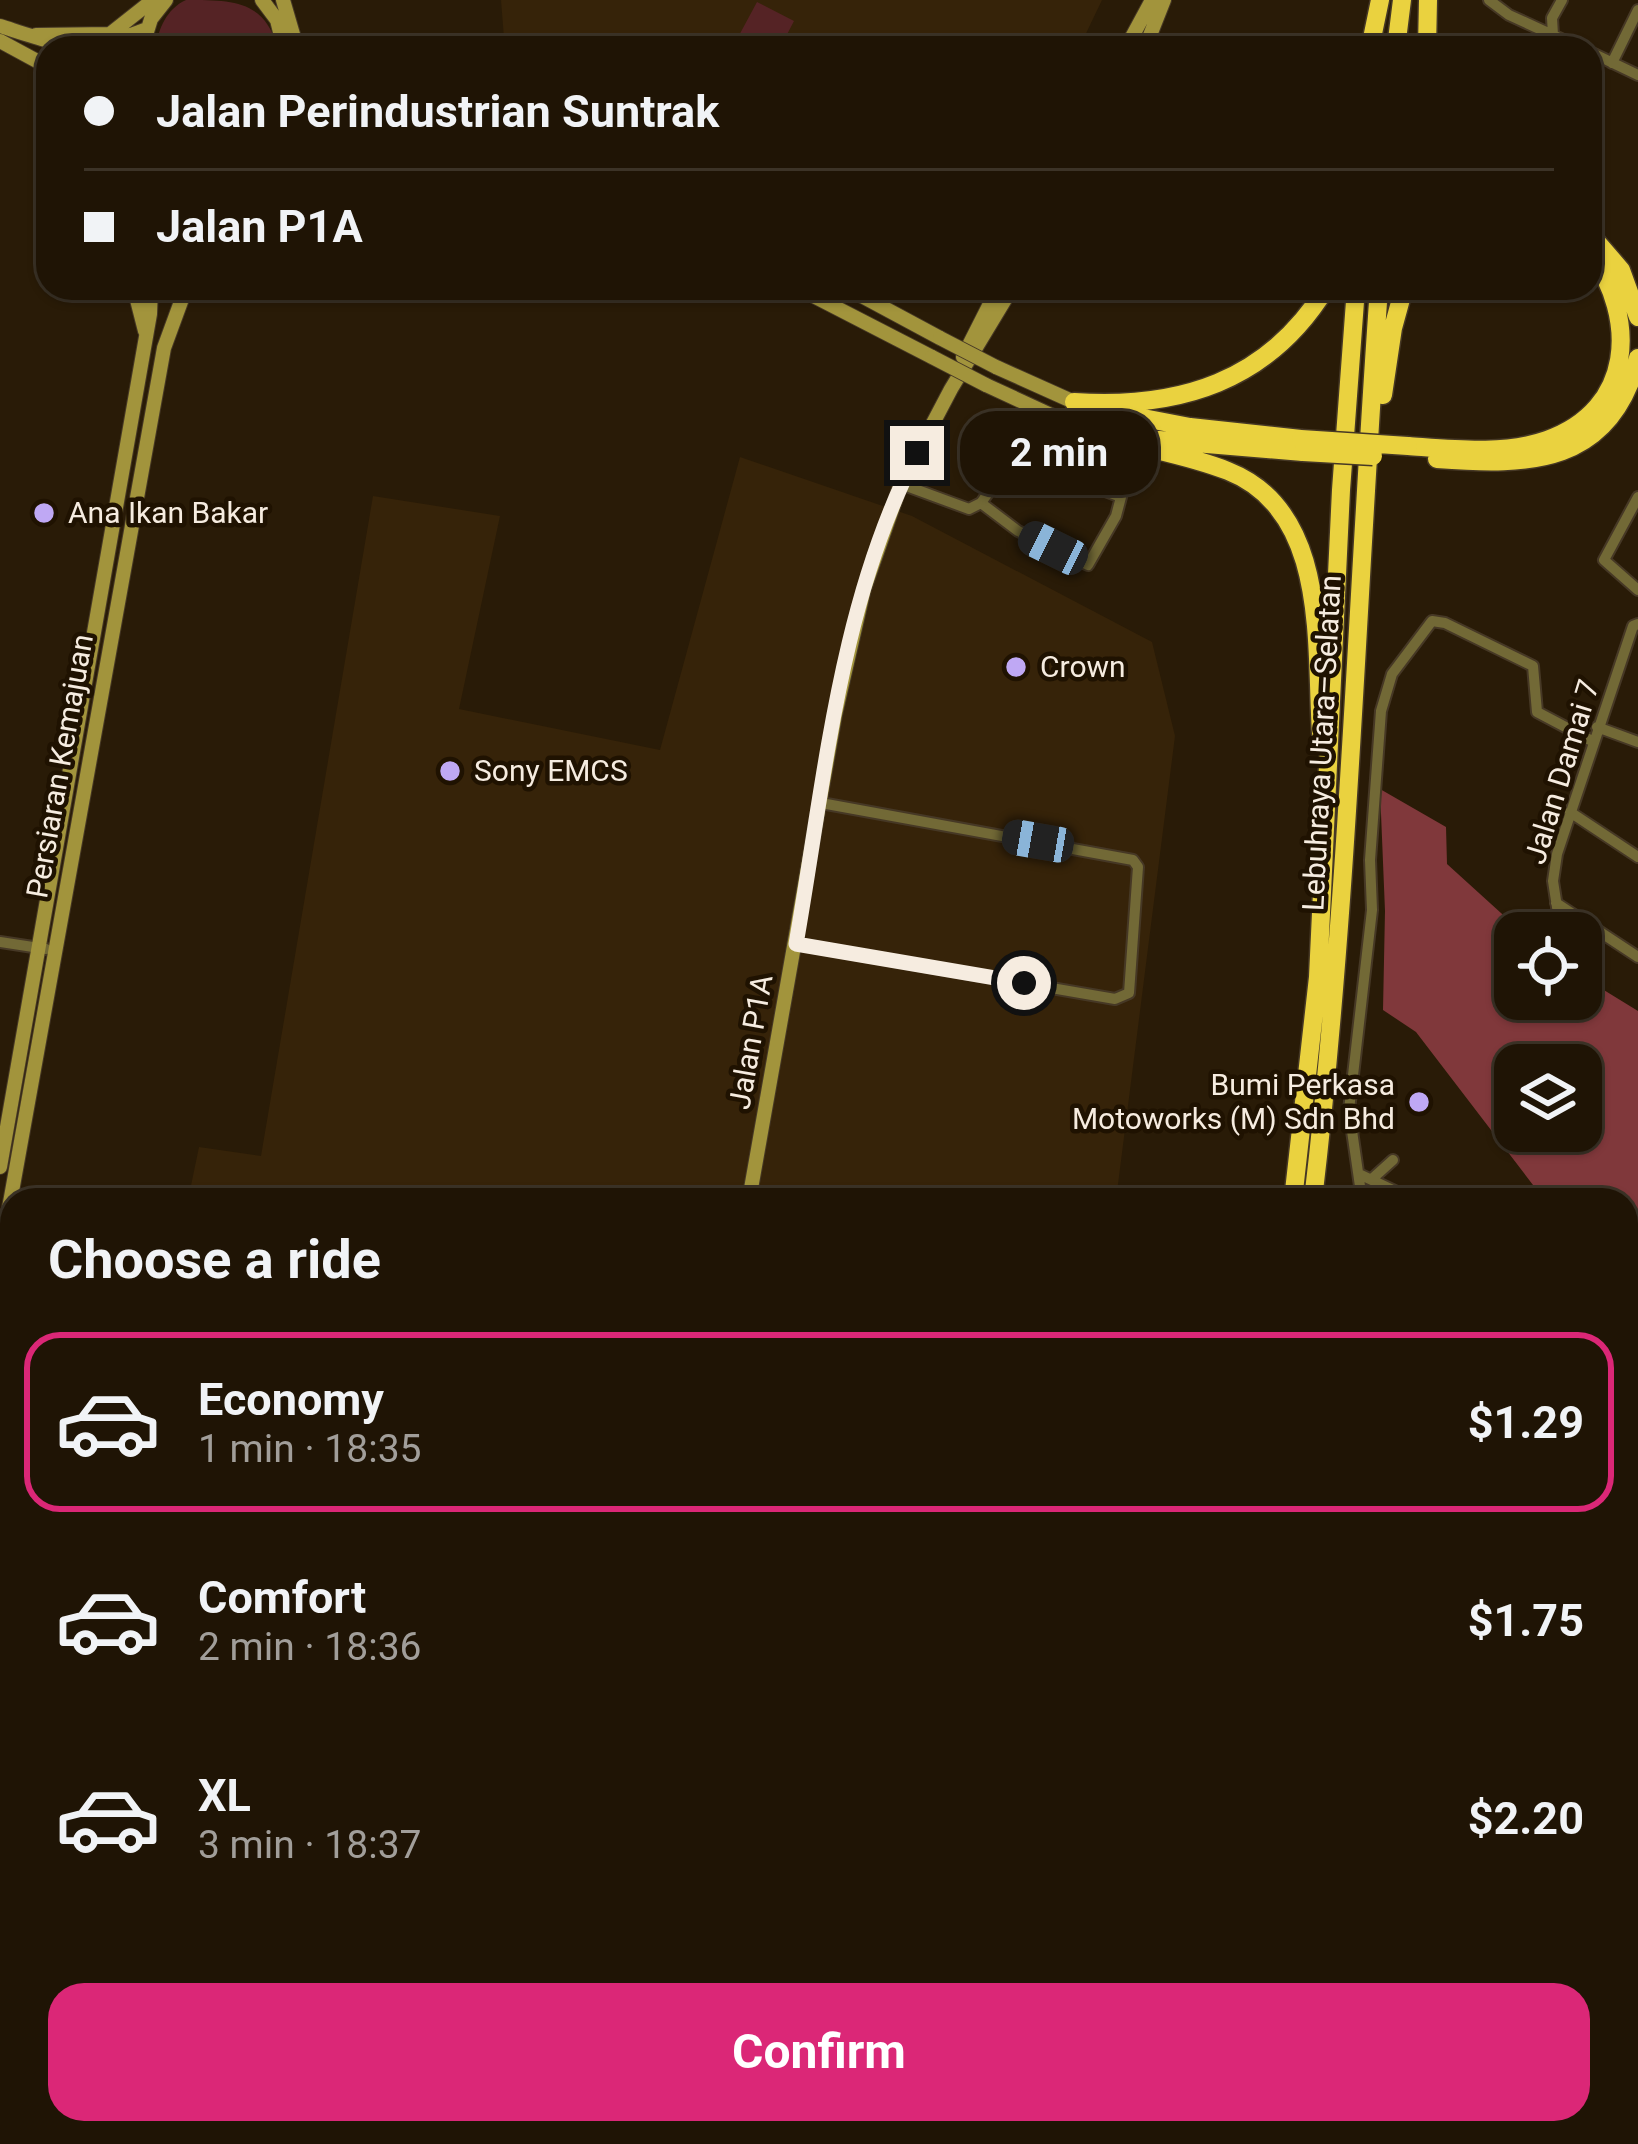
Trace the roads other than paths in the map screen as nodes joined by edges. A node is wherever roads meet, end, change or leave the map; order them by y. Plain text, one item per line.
1 (153, 0) edge
2 (166, 0) edge
3 (262, 0) edge
4 (272, 0) edge
5 (283, 0) edge
6 (1152, 0) edge
7 (1164, 0) edge
8 (1381, 0) edge
9 (1402, 0) edge
10 (1428, 0) edge
11 (1489, 0) edge
12 (1562, 0) edge
13 (1502, 5) edge
14 (1638, 10) edge
15 (277, 20) junction
16 (0, 26) edge
17 (147, 29) junction
18 (1553, 34) junction
19 (76, 36) edge
20 (91, 36) edge
21 (124, 36) edge
22 (145, 36) edge
23 (281, 36) edge
24 (294, 36) edge
25 (1132, 36) edge
26 (1150, 36) edge
27 (1375, 36) edge
28 (1398, 36) edge
29 (1427, 36) edge
30 (1557, 36) edge
31 (32, 37) junction
32 (36, 38) edge
33 (0, 41) edge
34 (1602, 58) edge
35 (36, 61) edge
36 (1612, 63) junction
37 (1638, 75) edge
38 (1602, 248) edge
39 (1602, 270) edge
40 (137, 300) edge
41 (150, 300) edge
42 (182, 300) edge
43 (822, 300) edge
44 (869, 300) edge
45 (991, 300) edge
46 (1005, 300) edge
47 (1318, 300) edge
48 (1355, 300) edge
49 (1378, 300) edge
50 (1399, 300) edge
51 (1638, 316) edge
52 (146, 336) junction
53 (1638, 358) edge
54 (951, 389) junction
55 (1074, 402) junction
56 (1372, 422) junction
57 (1077, 427) junction
58 (1302, 445) junction
59 (1408, 452) junction
60 (901, 484) junction
61 (1638, 497) edge
62 (981, 503) junction
63 (1638, 590) edge
64 (1635, 625) edge
65 (1597, 727) junction
66 (1592, 741) junction
67 (1638, 742) edge
68 (821, 803) junction
69 (1570, 812) junction
70 (1328, 821) junction
71 (1638, 857) edge
72 (1556, 903) junction
73 (1558, 912) edge
74 (0, 942) edge
75 (796, 944) junction
76 (38, 949) junction
77 (55, 950) junction
78 (1638, 957) edge
79 (1393, 1160) dead end
80 (0, 1167) edge
81 (1359, 1174) junction
82 (1373, 1178) junction
83 (13, 1188) edge
84 (751, 1188) edge
85 (1294, 1188) edge
86 (1314, 1188) edge
87 (1361, 1188) edge
88 (1392, 1188) edge

1 - 20 main road
2 - 17 main road
3 - 15 main road
4 - 15 main road
5 - 24 main road
6 - 25 main road
7 - 26 main road
8 - 27 highway
9 - 28 highway
10 - 29 highway
11 - 13 street
12 - 18 street
13 - 18 street
14 - 36 street
15 - 23 main road
16 - 31 main road
17 - 21 main road
17 - 22 main road
18 - 30 street
19 - 31 main road
31 - 32 main road
33 - 35 main road
34 - 36 street
36 - 37 street
38 - 51 highway
39 - 59 highway
40 - 52 main road
41 - 52 main road, Persiaran Kemajuan
42 - 77 main road, Persiaran Kemajuan
43 - 57 main road, bridge
44 - 55 main road, bridge
45 - 54 main road
46 - 54 main road, Jalan P1A
47 - 55 highway
48 - 70 highway, Lebuhraya Utara–Selatan
49 - 56 highway, Lebuhraya Utara–Selatan
50 - 56 highway
52 - 76 main road, Persiaran Kemajuan
53 - 59 highway
54 - 60 main road, Jalan P1A
55 - 58 highway
56 - 86 highway, Lebuhraya Utara–Selatan
57 - 58 highway
57 - 70 highway
58 - 59 highway, bridge
60 - 62 street
60 - 68 main road, Jalan P1A
61 - 63 street
62 - 62 street
64 - 65 street, Jalan Damai 7
65 - 66 street, Jalan Damai 7
65 - 67 street
66 - 69 street, Jalan Damai 7
66 - 81 street
68 - 75 main road, Jalan P1A
68 - 75 street
69 - 71 street
69 - 72 street, Jalan Damai 7
70 - 85 highway, Lebuhraya Utara–Selatan
72 - 73 street, Jalan Damai 7
72 - 78 street
74 - 76 street
75 - 84 main road, Jalan P1A
76 - 77 street
76 - 80 main road, Persiaran Kemajuan
77 - 83 main road, Persiaran Kemajuan
79 - 82 street
81 - 82 street
81 - 87 street
82 - 88 street

